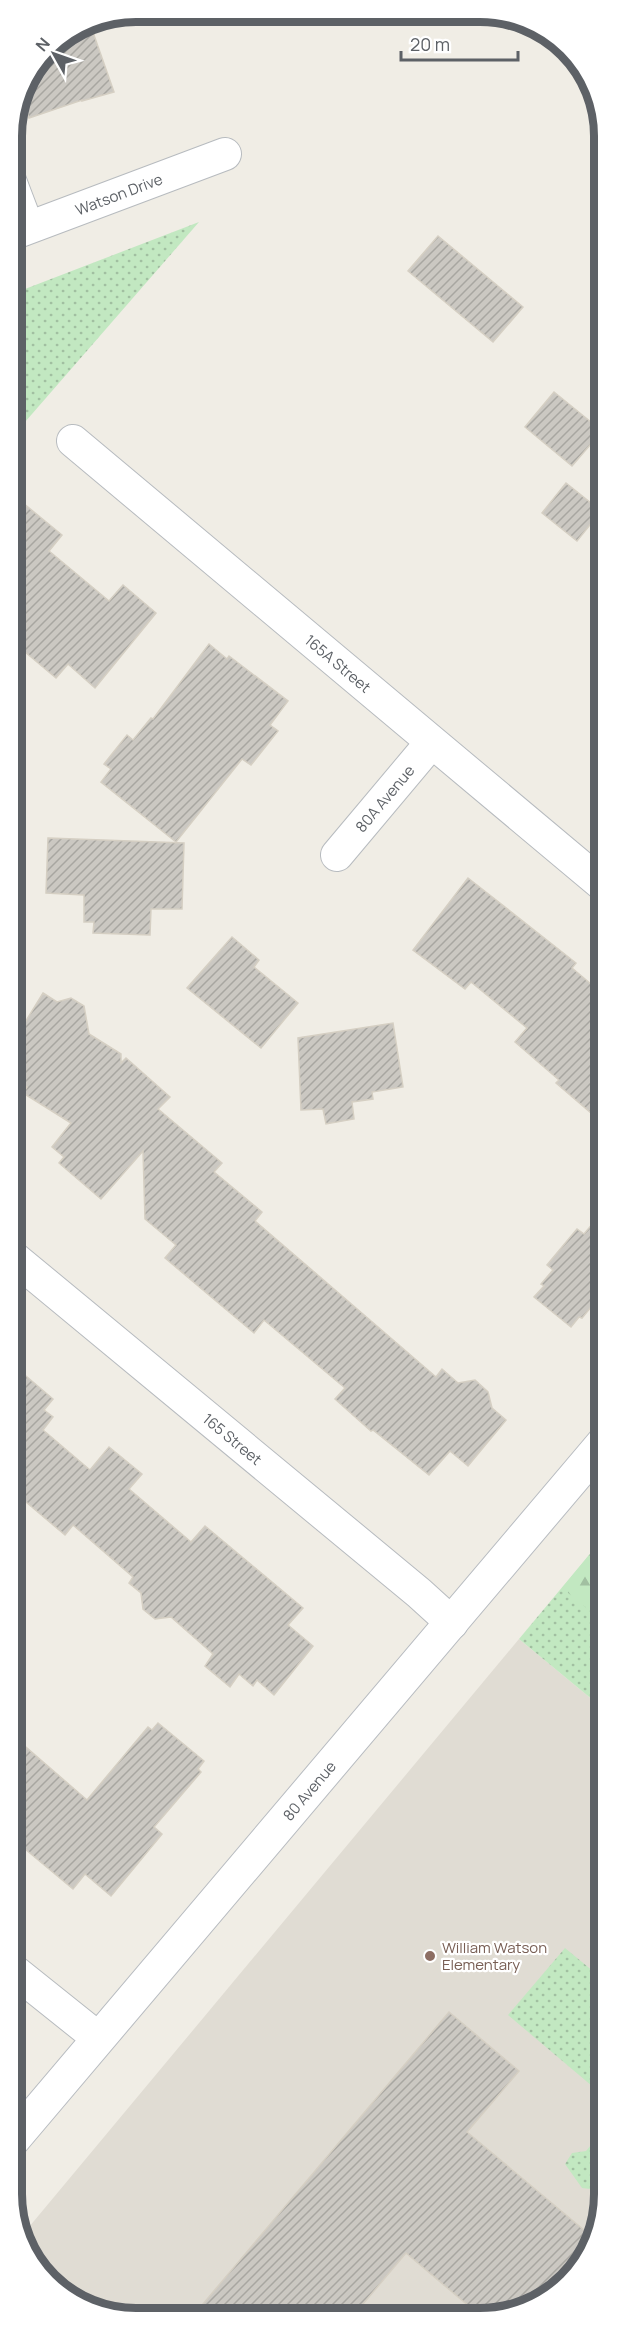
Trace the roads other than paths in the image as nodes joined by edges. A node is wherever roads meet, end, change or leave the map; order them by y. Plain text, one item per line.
1 (225, 154) dead end
2 (24, 229) edge
3 (73, 441) dead end
4 (431, 743) junction
5 (337, 855) dead end
6 (594, 878) edge
7 (22, 1265) edge
8 (594, 1454) edge
9 (452, 1623) junction
10 (22, 1977) edge
11 (98, 2038) junction
12 (22, 2129) edge

1 - 2 street, Watson Drive
3 - 4 street, 165A Street
4 - 5 street, 80A Avenue
4 - 6 street, 165A Street
7 - 9 street, 165 Street
8 - 9 street, 80 Avenue
9 - 11 street, 80 Avenue
10 - 11 street
11 - 12 street, 80 Avenue

